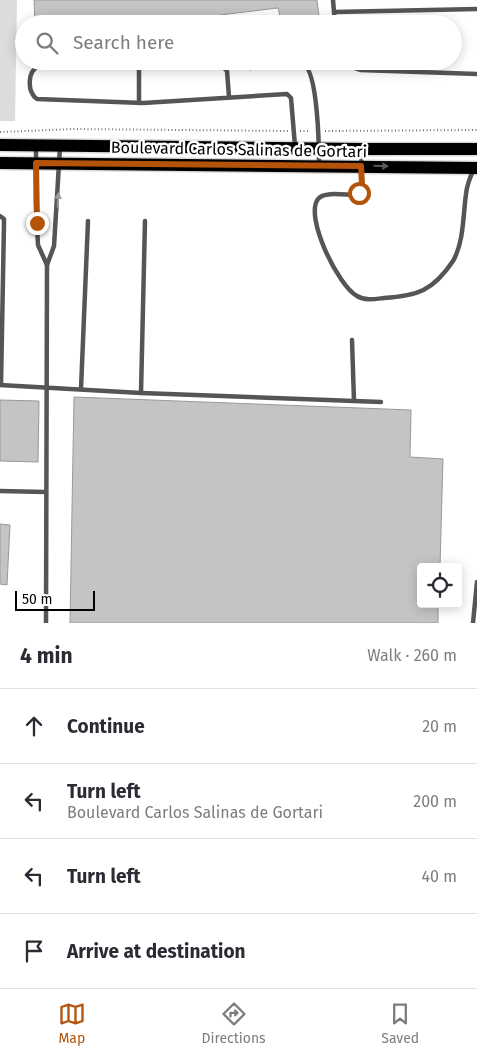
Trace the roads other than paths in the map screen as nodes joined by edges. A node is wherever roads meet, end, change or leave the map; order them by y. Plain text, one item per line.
1 (333, 0) edge
2 (477, 9) edge
3 (334, 12) junction
4 (334, 15) edge
5 (33, 70) edge
6 (139, 70) edge
7 (225, 70) edge
8 (309, 70) edge
9 (361, 70) edge
10 (477, 74) edge
11 (229, 97) junction
12 (139, 103) junction
13 (0, 144) edge
14 (36, 145) junction
15 (60, 146) junction
16 (295, 148) junction
17 (319, 148) junction
18 (477, 148) edge
19 (360, 149) junction
20 (0, 163) edge
21 (36, 163) junction
22 (60, 163) junction
23 (319, 166) junction
24 (361, 166) junction
25 (476, 168) edge
26 (0, 216) edge
27 (88, 221) dead end
28 (144, 221) dead end
29 (47, 265) junction
30 (352, 340) dead end
31 (1, 385) edge
32 (46, 387) junction
33 (81, 389) junction
34 (142, 393) junction
35 (354, 401) junction
36 (381, 402) dead end
37 (0, 491) edge
38 (46, 492) junction
39 (477, 582) edge
40 (46, 623) edge
41 (473, 623) edge

1 - 3 lane
2 - 3 lane
3 - 4 lane
5 - 12 lane
6 - 12 lane
7 - 11 lane
8 - 17 lane
9 - 10 lane
11 - 12 lane
11 - 16 lane
13 - 14 main road, Boulevard Carlos Salinas de Gortari
14 - 15 main road, Boulevard Carlos Salinas de Gortari
14 - 21 lane
15 - 16 main road, Boulevard Carlos Salinas de Gortari
15 - 22 lane
16 - 17 main road, Boulevard Carlos Salinas de Gortari
17 - 19 main road, Boulevard Carlos Salinas de Gortari
17 - 23 lane
18 - 19 main road, Boulevard Carlos Salinas de Gortari
19 - 24 lane
20 - 21 main road, Boulevard Carlos Salinas de Gortari
21 - 22 main road, Boulevard Carlos Salinas de Gortari
21 - 29 lane
22 - 23 main road, Boulevard Carlos Salinas de Gortari
29 -> 22 lane
23 - 24 main road, Boulevard Carlos Salinas de Gortari
24 -> 25 main road, Boulevard Carlos Salinas de Gortari
24 - 25 lane
26 - 31 lane
27 - 33 lane
28 - 34 lane
29 - 32 lane
30 - 35 lane
31 - 32 lane
32 - 33 lane
32 - 38 lane
33 - 34 lane
34 - 35 lane
35 - 36 lane
37 - 38 lane
38 - 40 lane
39 - 41 lane

